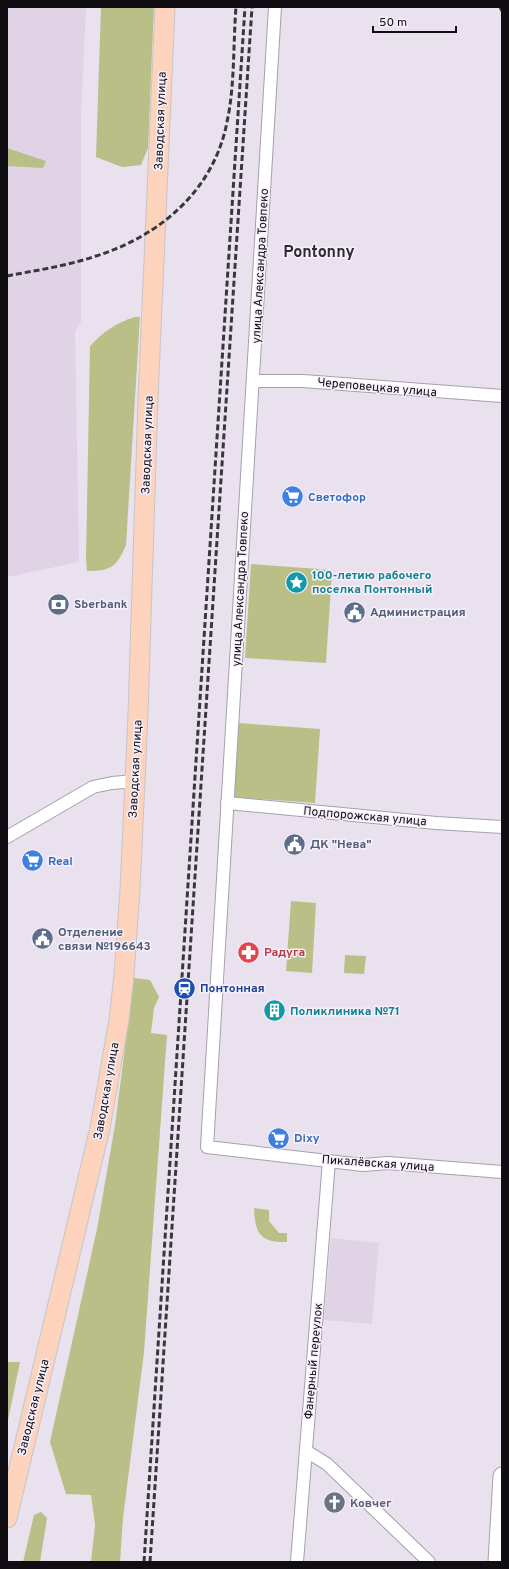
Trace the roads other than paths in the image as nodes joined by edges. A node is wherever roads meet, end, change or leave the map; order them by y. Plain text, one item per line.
1 (165, 7) edge
2 (275, 7) edge
3 (253, 381) junction
4 (502, 396) edge
5 (135, 781) junction
6 (228, 803) junction
7 (502, 826) edge
8 (7, 838) edge
9 (231, 1149) joint
10 (329, 1161) junction
11 (502, 1172) edge
12 (306, 1451) junction
13 (502, 1476) edge
14 (7, 1518) edge
15 (297, 1562) edge
16 (429, 1562) edge
17 (497, 1562) edge

1 - 5 main road, Заводская улица
2 - 3 street, улица Александра Товпеко
3 - 4 street, Череповецкая улица
3 - 6 street, улица Александра Товпеко
5 - 8 street
5 - 14 main road, Заводская улица
6 - 7 street, Подпорожская улица
6 - 9 street, улица Александра Товпеко
9 - 10 street, Пикалёвская улица
10 - 11 street, Пикалёвская улица
10 - 12 street, Фанерный переулок
12 - 15 street, Фанерный переулок
12 - 16 street
13 - 17 street

